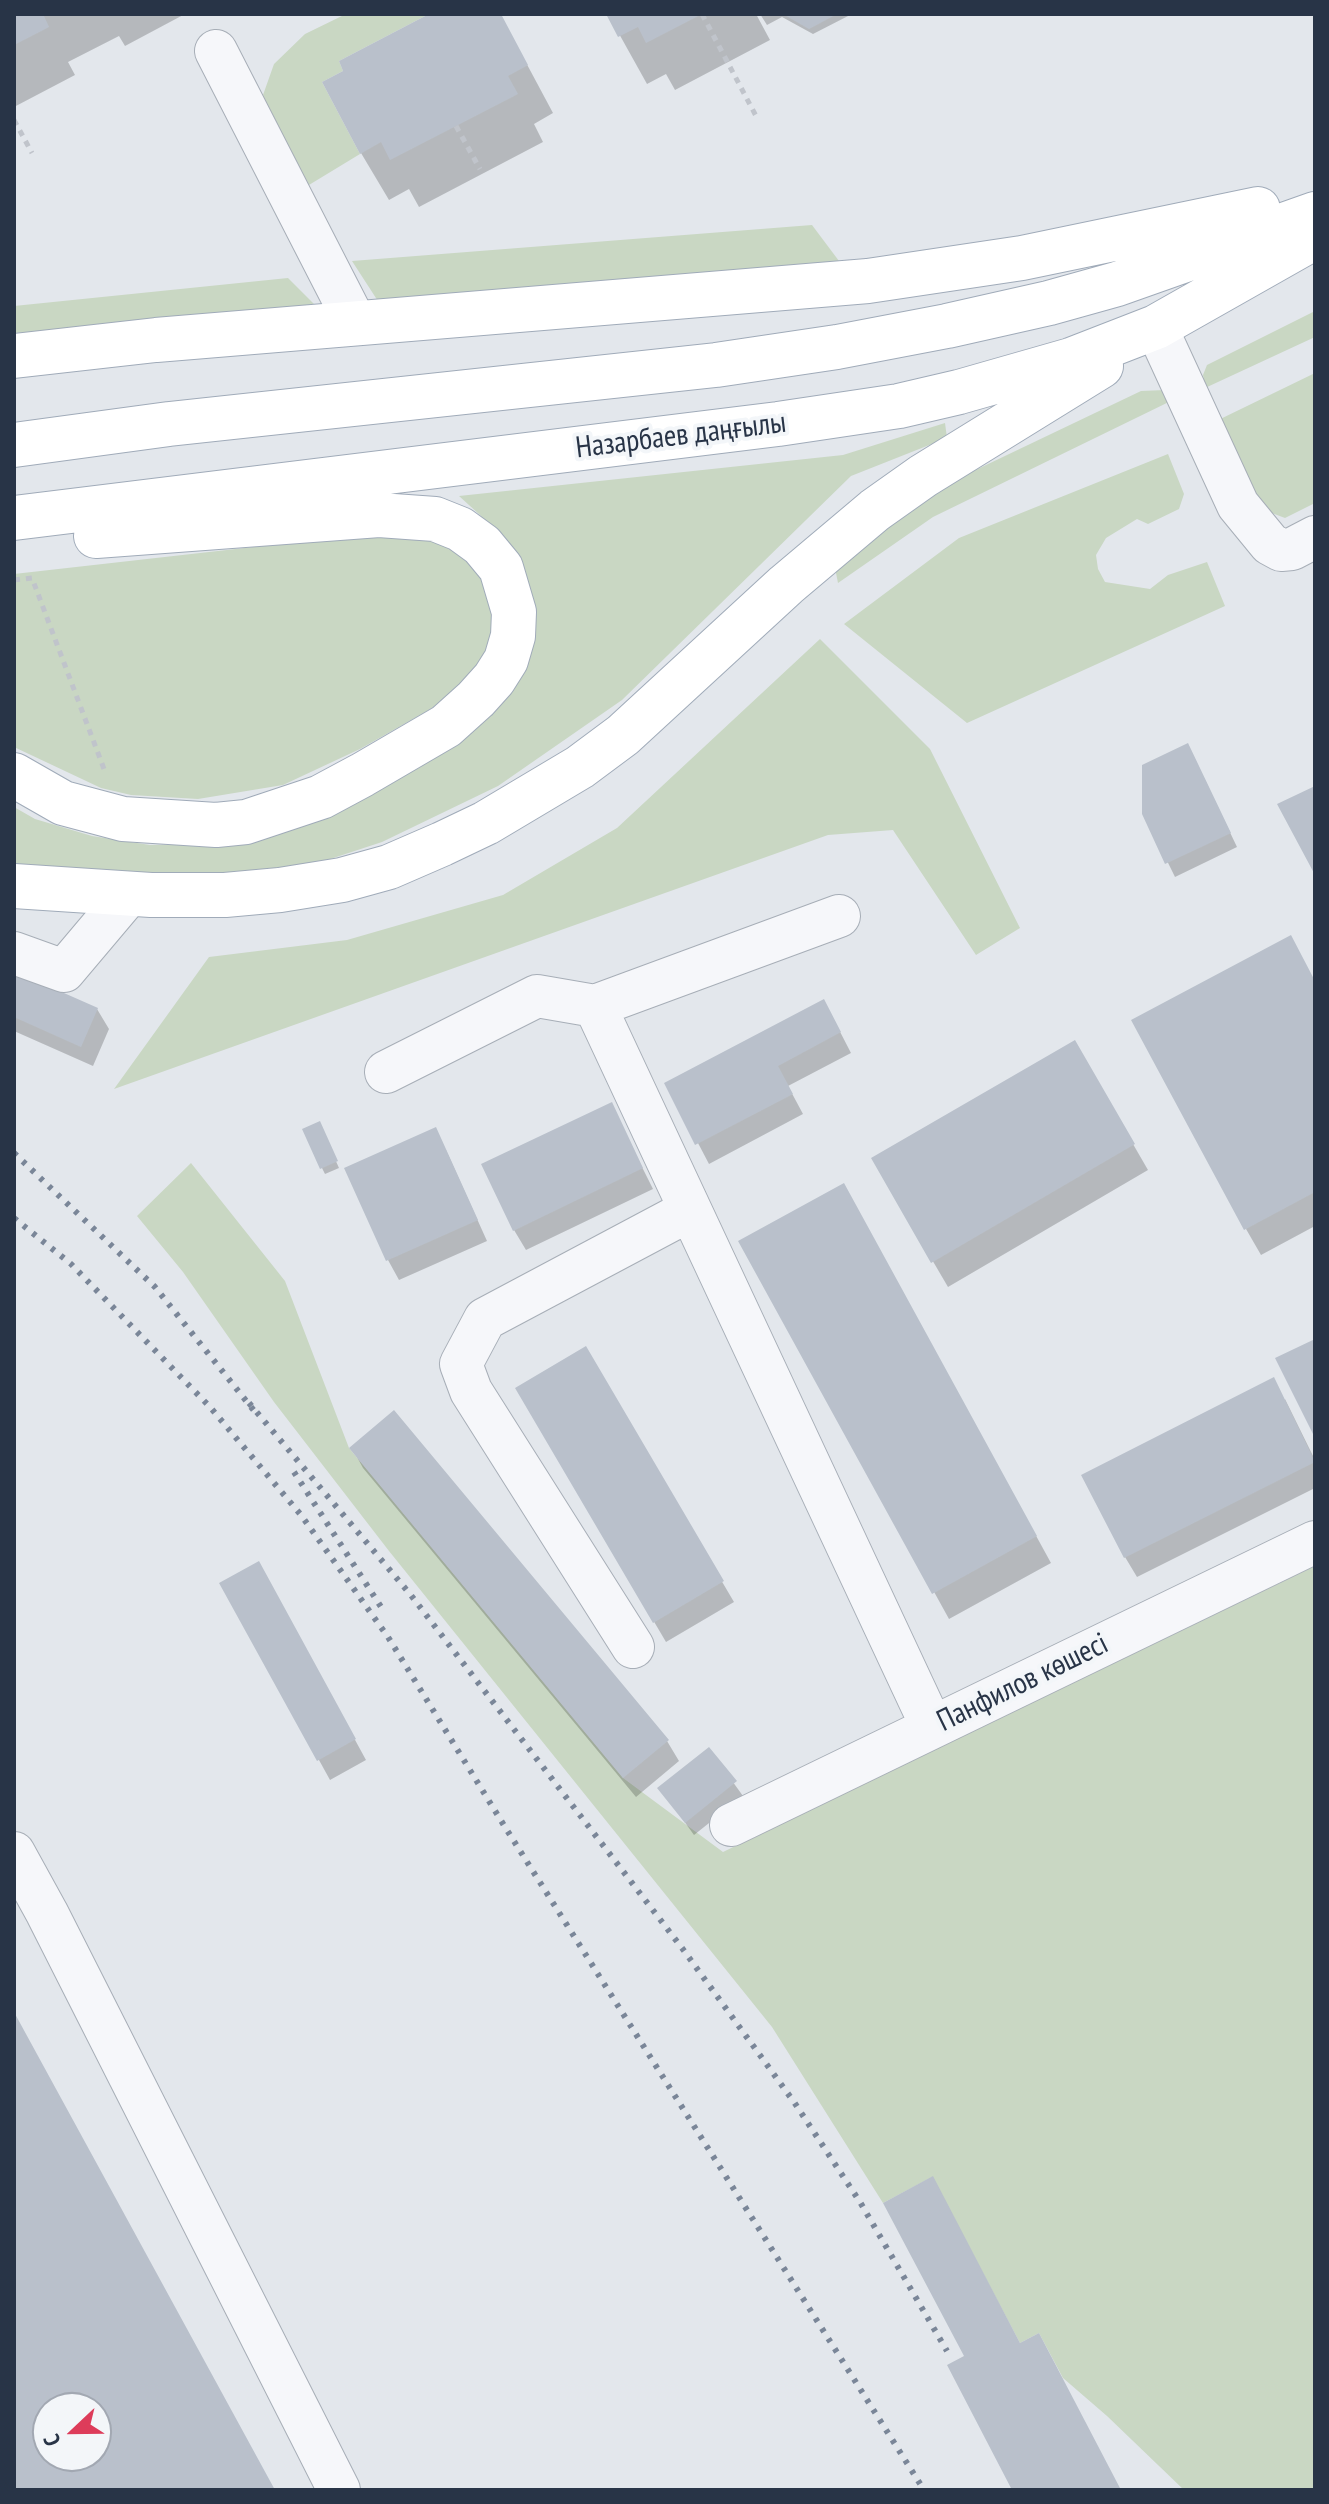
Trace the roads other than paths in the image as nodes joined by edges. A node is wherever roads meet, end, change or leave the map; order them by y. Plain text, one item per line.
1 (216, 51) dead end
2 (1315, 198) edge
3 (1315, 214) edge
4 (1315, 237) edge
5 (356, 324) junction
6 (1156, 327) junction
7 (14, 356) edge
8 (14, 445) edge
9 (14, 518) edge
10 (1315, 537) edge
11 (14, 542) edge
12 (14, 775) edge
13 (14, 886) edge
14 (129, 894) junction
15 (839, 916) dead end
16 (14, 953) edge
17 (595, 1006) junction
18 (386, 1072) dead end
19 (690, 1210) junction
20 (1315, 1542) edge
21 (633, 1647) dead end
22 (932, 1727) junction
23 (731, 1825) dead end
24 (14, 1853) edge
25 (339, 2490) edge

1 - 5 street
2 - 5 main road
3 - 8 main road
4 - 6 main road, Назарбаев даңғылы
5 - 7 main road
6 - 9 main road, Назарбаев даңғылы
6 - 10 street
6 - 14 main road
11 - 12 main road
13 - 14 main road
14 - 16 street
15 - 17 street
17 - 18 street
17 - 19 street
19 - 21 street
19 - 22 street
20 - 22 street, Панфилов көшесі
22 - 23 street, Панфилов көшесі
24 - 25 street

